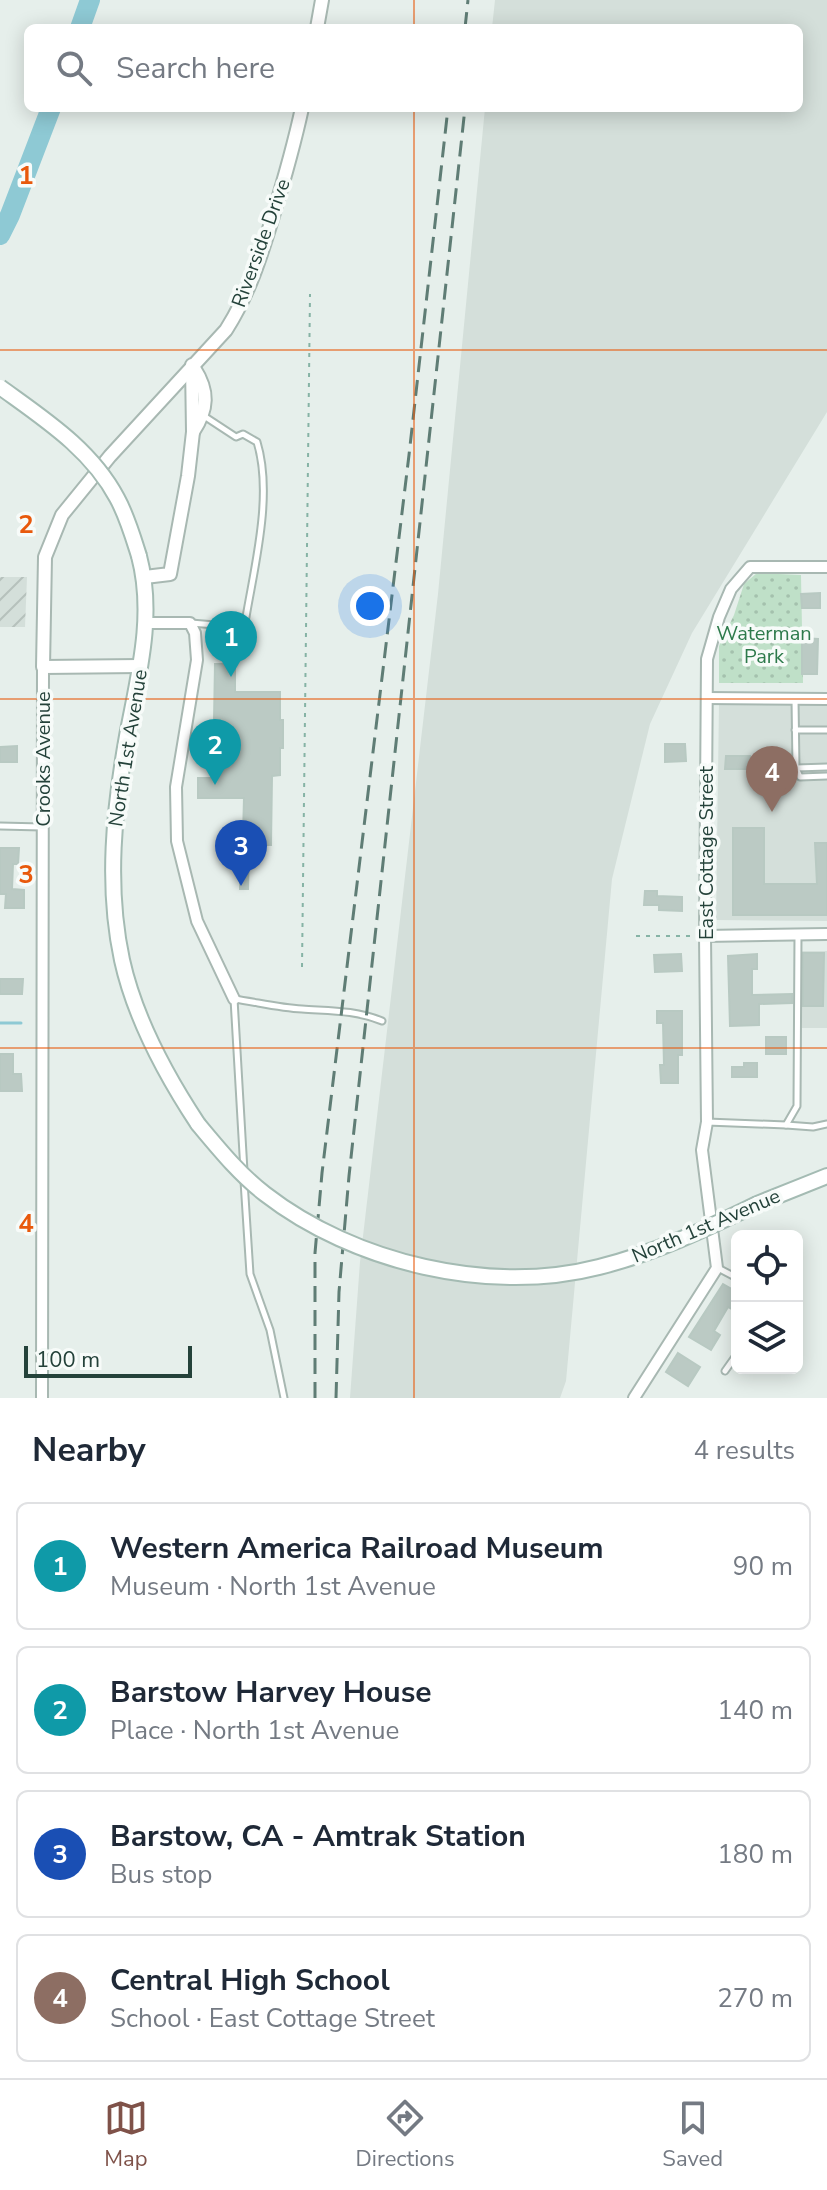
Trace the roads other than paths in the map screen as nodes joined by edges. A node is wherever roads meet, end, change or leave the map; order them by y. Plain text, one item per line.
1 (322, 0) edge
2 (318, 24) edge
3 (301, 112) edge
4 (192, 365) junction
5 (0, 387) edge
6 (204, 416) junction
7 (193, 432) junction
8 (827, 567) edge
9 (145, 577) junction
10 (146, 623) junction
11 (190, 623) junction
12 (140, 666) junction
13 (43, 667) junction
14 (707, 698) junction
15 (795, 698) junction
16 (827, 699) edge
17 (795, 730) junction
18 (827, 730) edge
19 (827, 767) edge
20 (796, 768) junction
21 (827, 776) edge
22 (0, 826) edge
23 (43, 827) junction
24 (798, 934) junction
25 (827, 934) edge
26 (705, 936) junction
27 (234, 999) junction
28 (382, 1021) dead end
29 (707, 1122) junction
30 (827, 1124) edge
31 (786, 1125) junction
32 (827, 1176) edge
33 (717, 1268) junction
34 (731, 1275) edge
35 (731, 1362) edge
36 (725, 1371) dead end
37 (42, 1398) edge
38 (284, 1398) edge
39 (634, 1398) edge

1 - 2 street
3 - 4 street, Riverside Drive
4 - 6 street
4 - 7 street
4 - 13 street, Crooks Avenue
5 - 9 main road, North 1st Avenue, bridge
6 - 7 street
6 - 11 lane
7 - 9 street
8 - 14 street, East Cottage Street
9 - 10 main road, North 1st Avenue
10 - 11 street
10 - 12 main road, North 1st Avenue
11 - 27 street
12 - 13 street
12 - 32 main road, North 1st Avenue, bridge
13 - 23 street, Crooks Avenue
14 - 15 street
14 - 26 street, East Cottage Street
15 - 16 street
15 - 17 lane
17 - 18 lane
17 - 20 lane
19 - 20 lane
20 - 21 lane
22 - 23 lane
23 - 37 street, Crooks Avenue
24 - 25 street
24 - 26 street
24 - 31 lane
26 - 29 street, East Cottage Street
27 - 28 lane
27 - 38 lane
29 - 31 lane
29 - 33 street, East Cottage Street
30 - 31 lane
33 - 34 lane
33 - 39 street
35 - 36 lane

